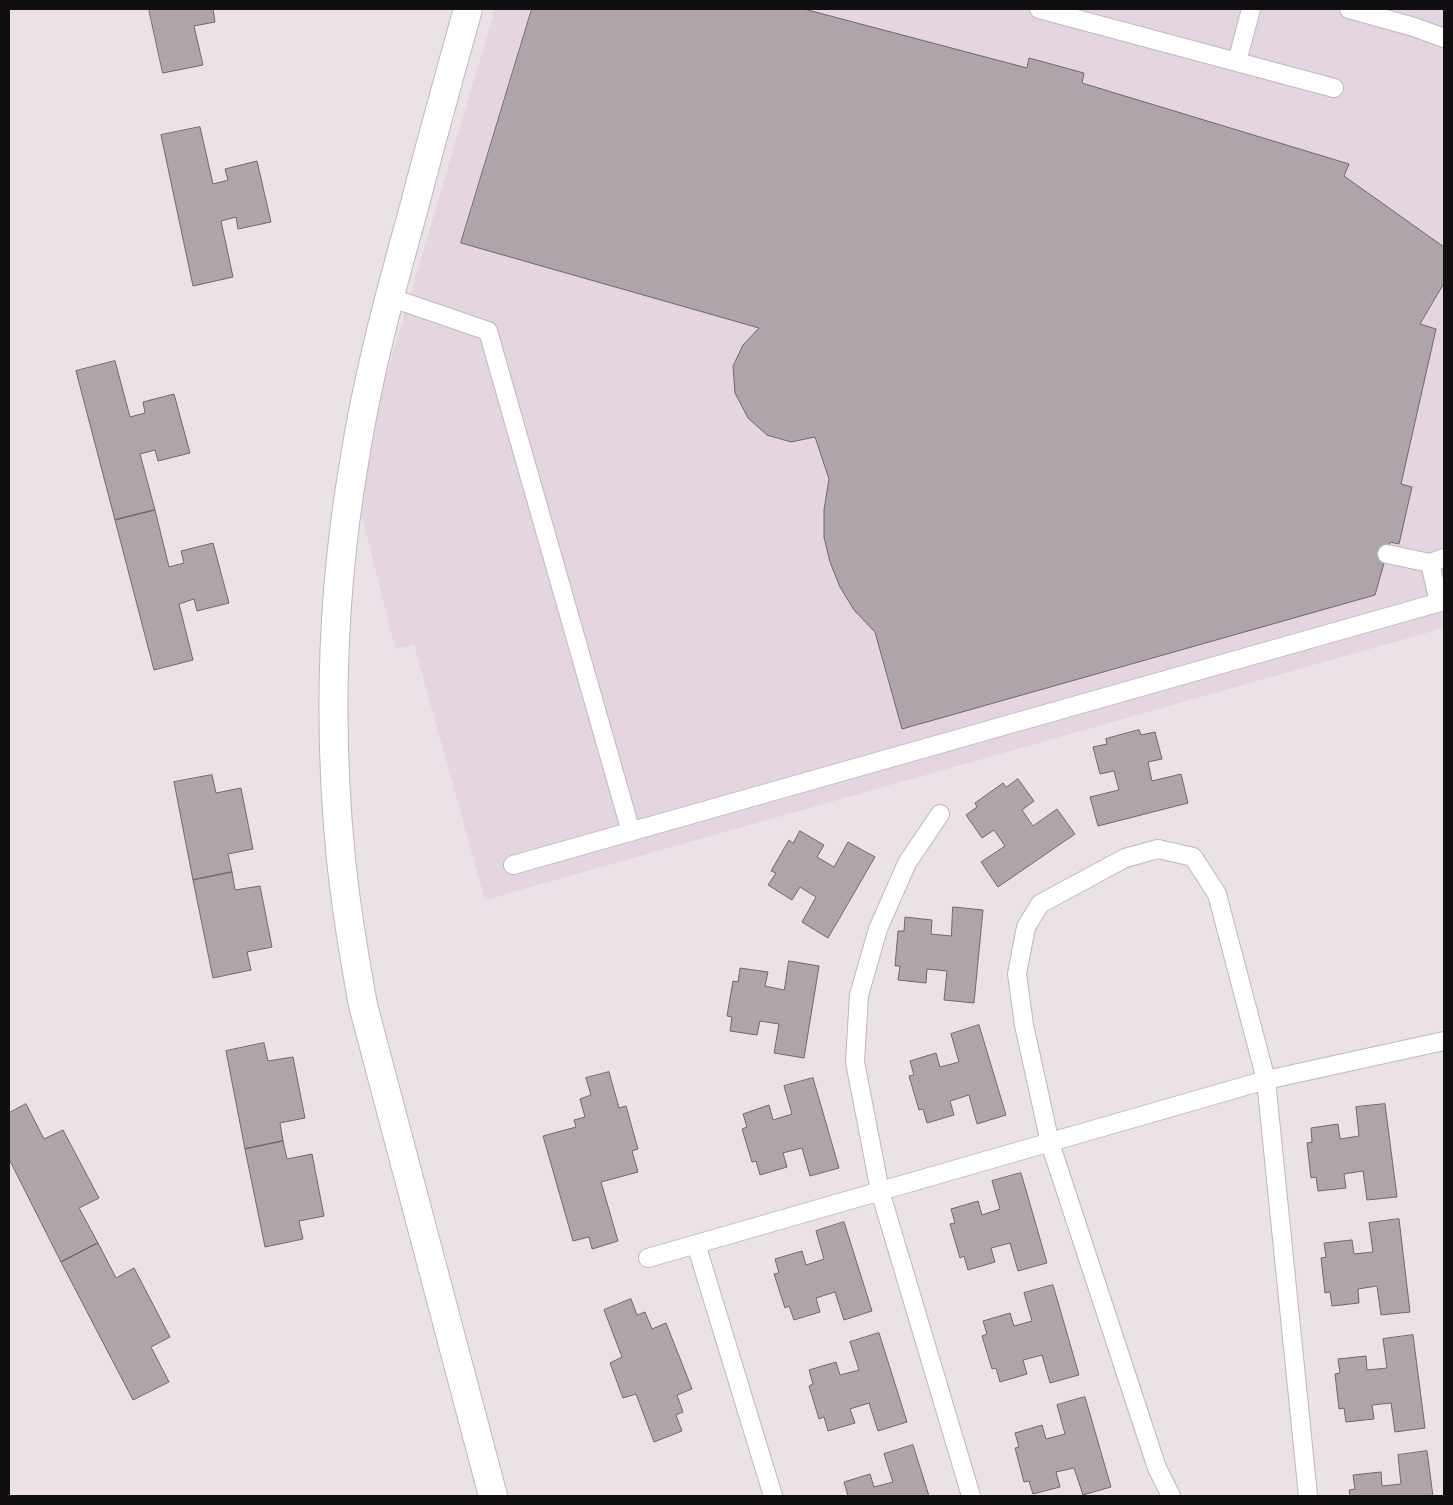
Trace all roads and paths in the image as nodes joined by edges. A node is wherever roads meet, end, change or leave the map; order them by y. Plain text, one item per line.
1 (468, 9) edge
2 (1039, 9) edge
3 (1250, 9) edge
4 (1349, 9) edge
5 (1444, 38) edge
6 (1237, 62) junction
7 (1334, 88) dead end
8 (389, 296) junction
9 (1387, 554) dead end
10 (1437, 561) edge
11 (1442, 602) edge
12 (940, 814) dead end
13 (631, 832) junction
14 (513, 865) dead end
15 (1444, 1040) edge
16 (1266, 1080) junction
17 (1050, 1142) junction
18 (880, 1191) junction
19 (696, 1244) junction
20 (648, 1258) dead end
21 (493, 1496) edge
22 (773, 1496) edge
23 (970, 1496) edge
24 (1171, 1496) edge
25 (1308, 1496) edge

1 - 8 street
2 - 6 lane
3 - 6 lane
4 - 5 lane
6 - 7 lane
8 - 13 lane
8 - 21 street
9 - 10 lane
10 - 11 lane
11 - 13 lane
12 - 18 lane
13 - 14 lane
15 - 16 lane
16 - 17 lane
16 - 17 lane
16 - 25 lane
17 - 18 lane
17 - 24 lane
18 - 19 lane
18 - 23 lane
19 - 20 lane
19 - 22 lane

